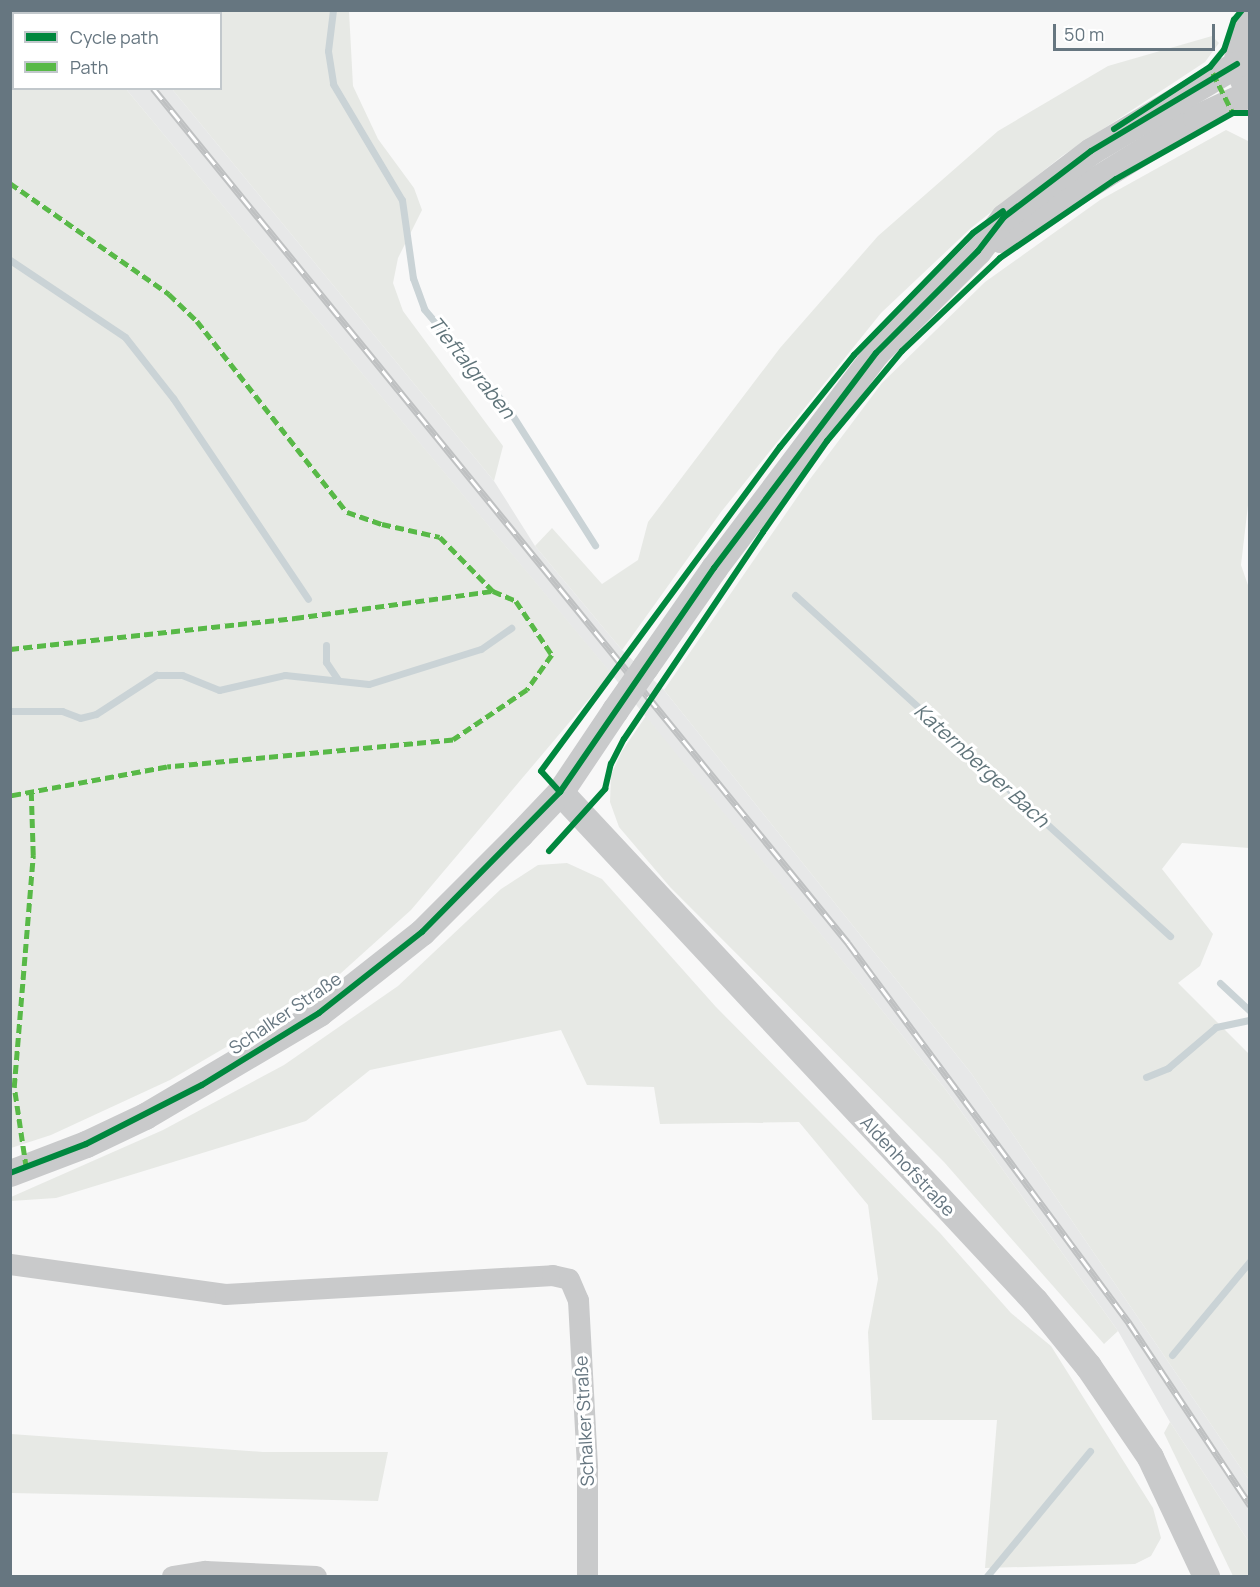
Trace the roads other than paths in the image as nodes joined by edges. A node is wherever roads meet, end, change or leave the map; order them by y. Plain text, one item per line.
1 (1250, 22) edge
2 (1238, 64) junction
3 (1250, 92) edge
4 (978, 251) junction
5 (560, 792) junction
6 (10, 1173) edge
7 (10, 1264) edge
8 (172, 1576) edge
9 (316, 1576) edge
10 (587, 1576) edge
11 (1203, 1576) edge

1 - 2 street
2 - 3 street
2 - 4 street
3 - 4 street
4 - 5 street, Schalker Straße, bridge
5 - 6 street, Schalker Straße
5 - 11 street, Aldenhofstraße
7 - 10 street, Schalker Straße
8 - 9 street

